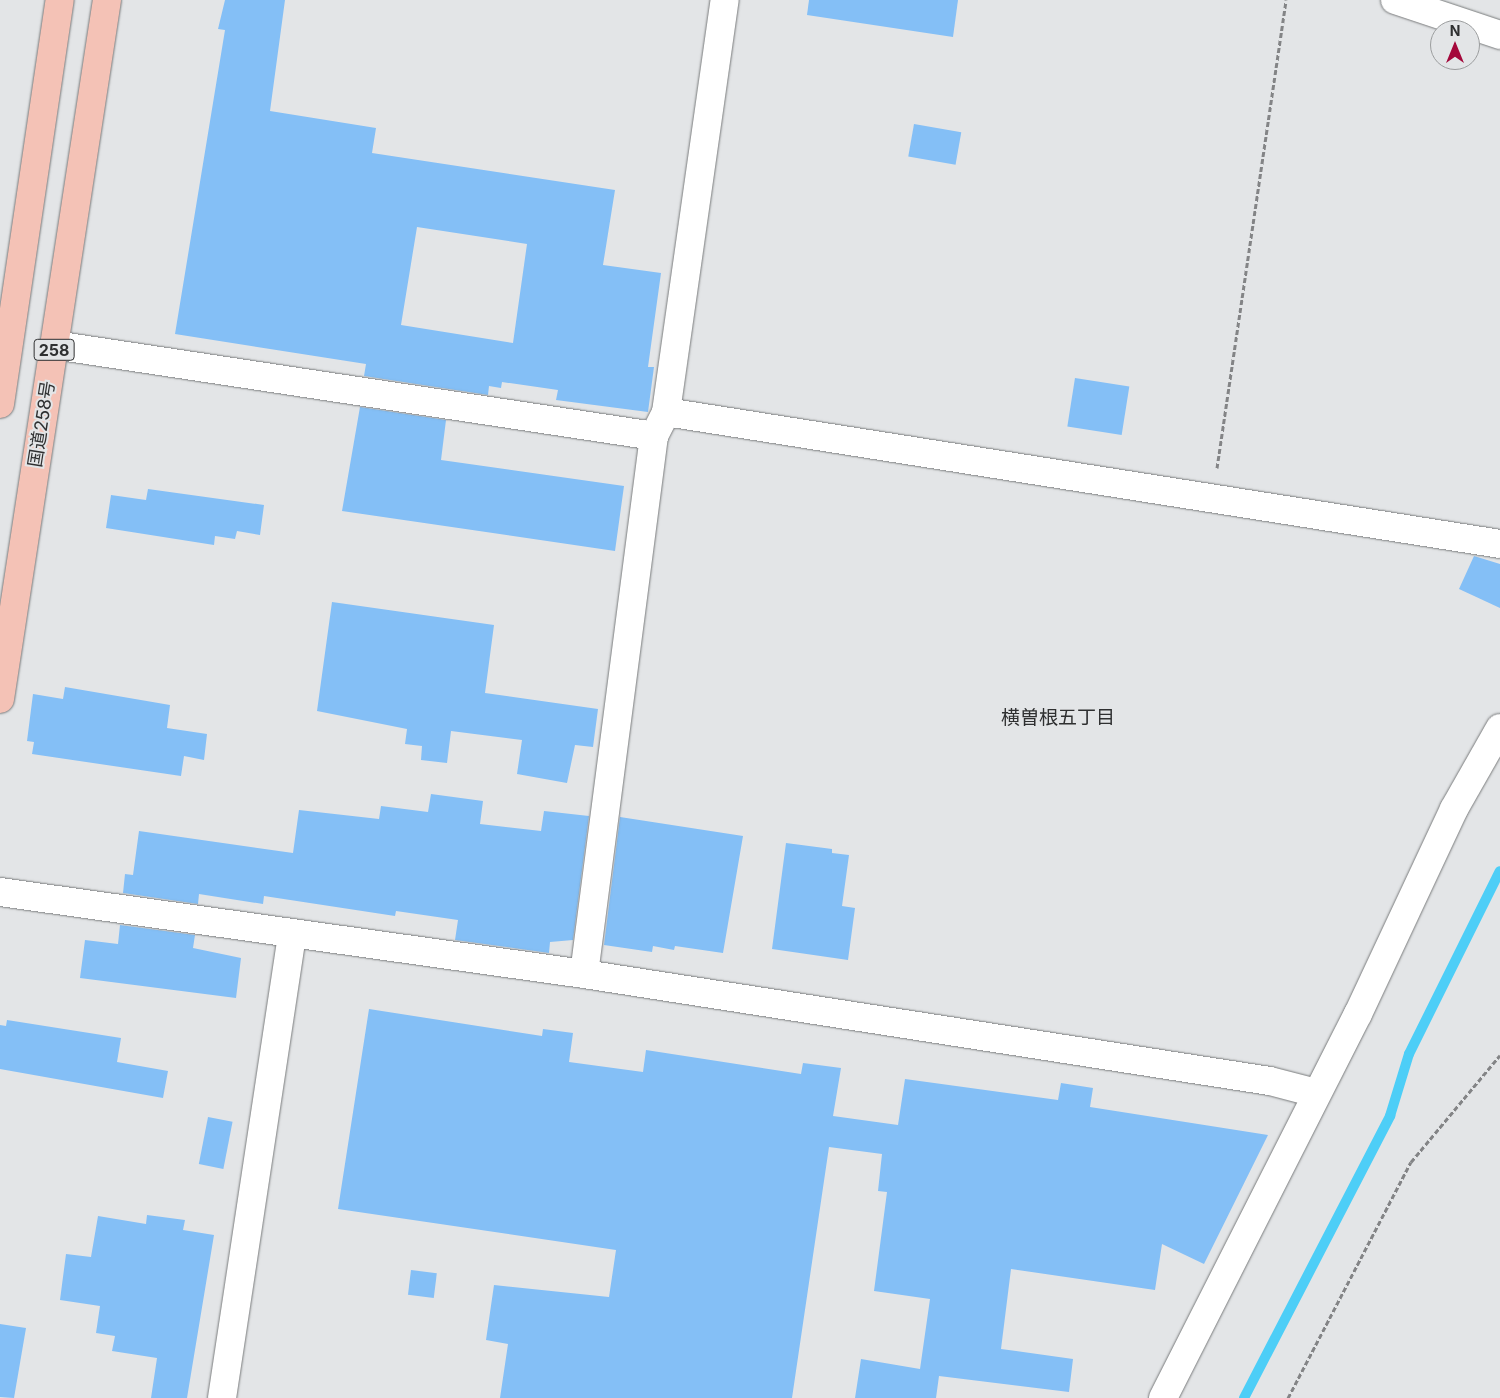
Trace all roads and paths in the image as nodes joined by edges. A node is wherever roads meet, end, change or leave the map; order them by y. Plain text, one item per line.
1 (60, 0) edge
2 (107, 0) edge
3 (726, 0) edge
4 (1286, 0) edge
5 (1395, 0) edge
6 (1500, 35) edge
7 (5, 340) edge
8 (54, 344) junction
9 (0, 404) edge
10 (660, 424) junction
11 (1212, 499) junction
12 (1500, 544) edge
13 (0, 699) edge
14 (1500, 728) edge
15 (0, 892) edge
16 (292, 934) junction
17 (584, 974) junction
18 (1500, 1055) edge
19 (1316, 1093) junction
20 (222, 1398) edge
21 (1163, 1398) edge
22 (1288, 1398) edge

1 - 7 highway, 258
2 - 8 highway, 国道258号 / 258
3 - 10 street
4 - 11 path
5 - 6 street
7 - 9 highway, 258
8 - 10 street
8 - 13 highway, 国道258号 / 258
10 - 11 street
10 - 17 street
11 - 12 street
14 - 19 street
15 - 16 street
16 - 17 street
16 - 20 street
17 - 19 street
18 - 22 path
19 - 21 street

